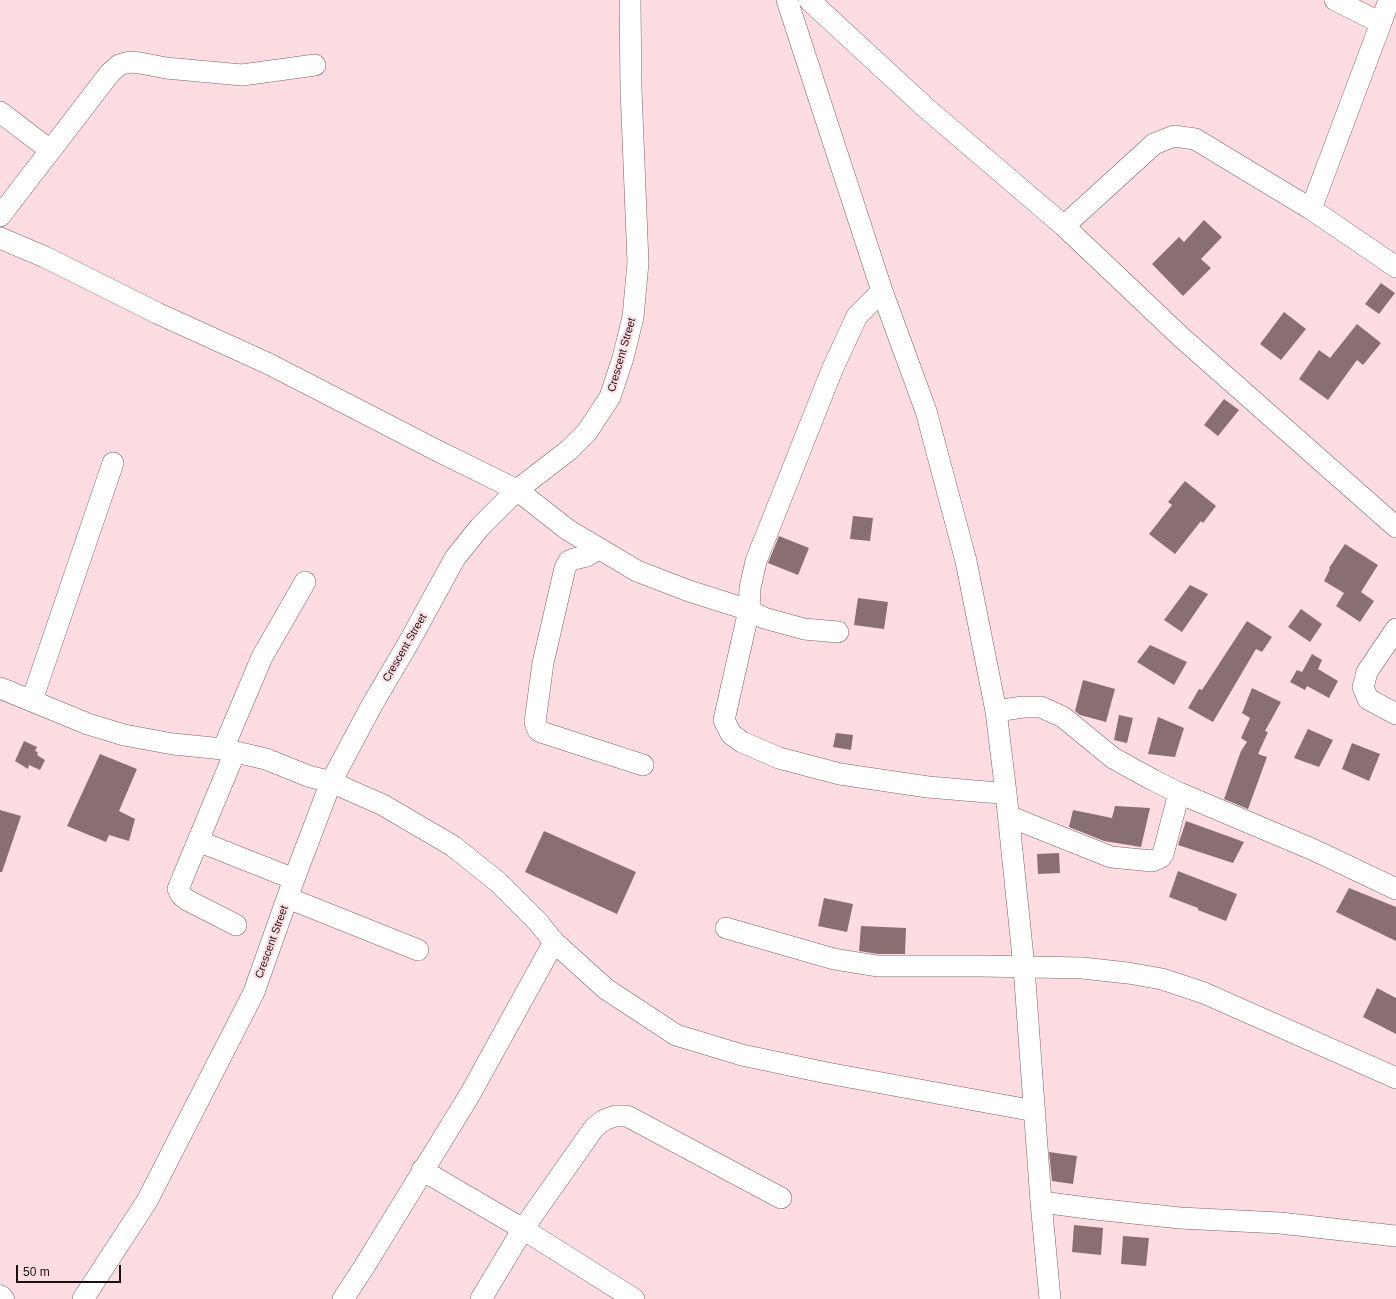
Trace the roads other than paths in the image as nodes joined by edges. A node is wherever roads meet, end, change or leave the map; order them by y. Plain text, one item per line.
1 (630, 0) edge
2 (787, 0) edge
3 (809, 0) edge
4 (1335, 0) edge
5 (1390, 0) edge
6 (1381, 23) junction
7 (315, 65) dead end
8 (0, 112) edge
9 (50, 150) junction
10 (1311, 208) junction
11 (0, 216) edge
12 (1064, 226) junction
13 (0, 238) edge
14 (1396, 267) edge
15 (882, 290) junction
16 (113, 462) dead end
17 (517, 490) junction
18 (1396, 527) edge
19 (598, 549) junction
20 (305, 582) dead end
21 (749, 610) junction
22 (1396, 629) edge
23 (838, 632) dead end
24 (0, 688) edge
25 (32, 700) junction
26 (996, 711) junction
27 (1396, 714) edge
28 (229, 750) junction
29 (643, 765) dead end
30 (332, 782) junction
31 (1006, 793) junction
32 (1179, 793) junction
33 (1008, 816) junction
34 (198, 841) junction
35 (291, 888) junction
36 (1396, 889) edge
37 (236, 924) dead end
38 (726, 928) dead end
39 (554, 942) junction
40 (418, 950) dead end
41 (1024, 966) junction
42 (1396, 1078) edge
43 (1035, 1111) junction
44 (422, 1170) junction
45 (782, 1198) dead end
46 (1041, 1202) junction
47 (523, 1229) junction
48 (1396, 1236) edge
49 (0, 1296) edge
50 (3, 1299) edge
51 (84, 1299) edge
52 (343, 1299) edge
53 (481, 1299) edge
54 (634, 1299) edge
55 (1050, 1299) edge

1 - 17 street, Crescent Street
2 - 15 street
3 - 12 street
4 - 6 street
5 - 6 street
6 - 10 street
7 - 9 street
8 - 9 street
9 - 11 street
10 - 12 street
10 - 14 street
12 - 18 street
13 - 17 street
15 - 21 street
15 - 26 street
16 - 25 street
17 - 19 street
17 - 30 street, Crescent Street
19 - 21 street
19 - 29 street
20 - 28 street
21 - 23 street
21 - 31 street
22 - 27 street
24 - 25 street
25 - 28 street
26 - 31 street
26 - 32 street
28 - 30 street
28 - 34 street
30 - 35 street, Crescent Street
30 - 39 street
31 - 33 street
32 - 33 street
32 - 36 street
33 - 41 street
34 - 35 street
34 - 37 street
35 - 40 street
35 - 51 street, Crescent Street
38 - 41 street
39 - 43 street
39 - 44 street
41 - 42 street
41 - 43 street
43 - 46 street
44 - 47 street
44 - 52 street
45 - 47 street
46 - 48 street
46 - 55 street
47 - 53 street
47 - 54 street
49 - 50 main road

